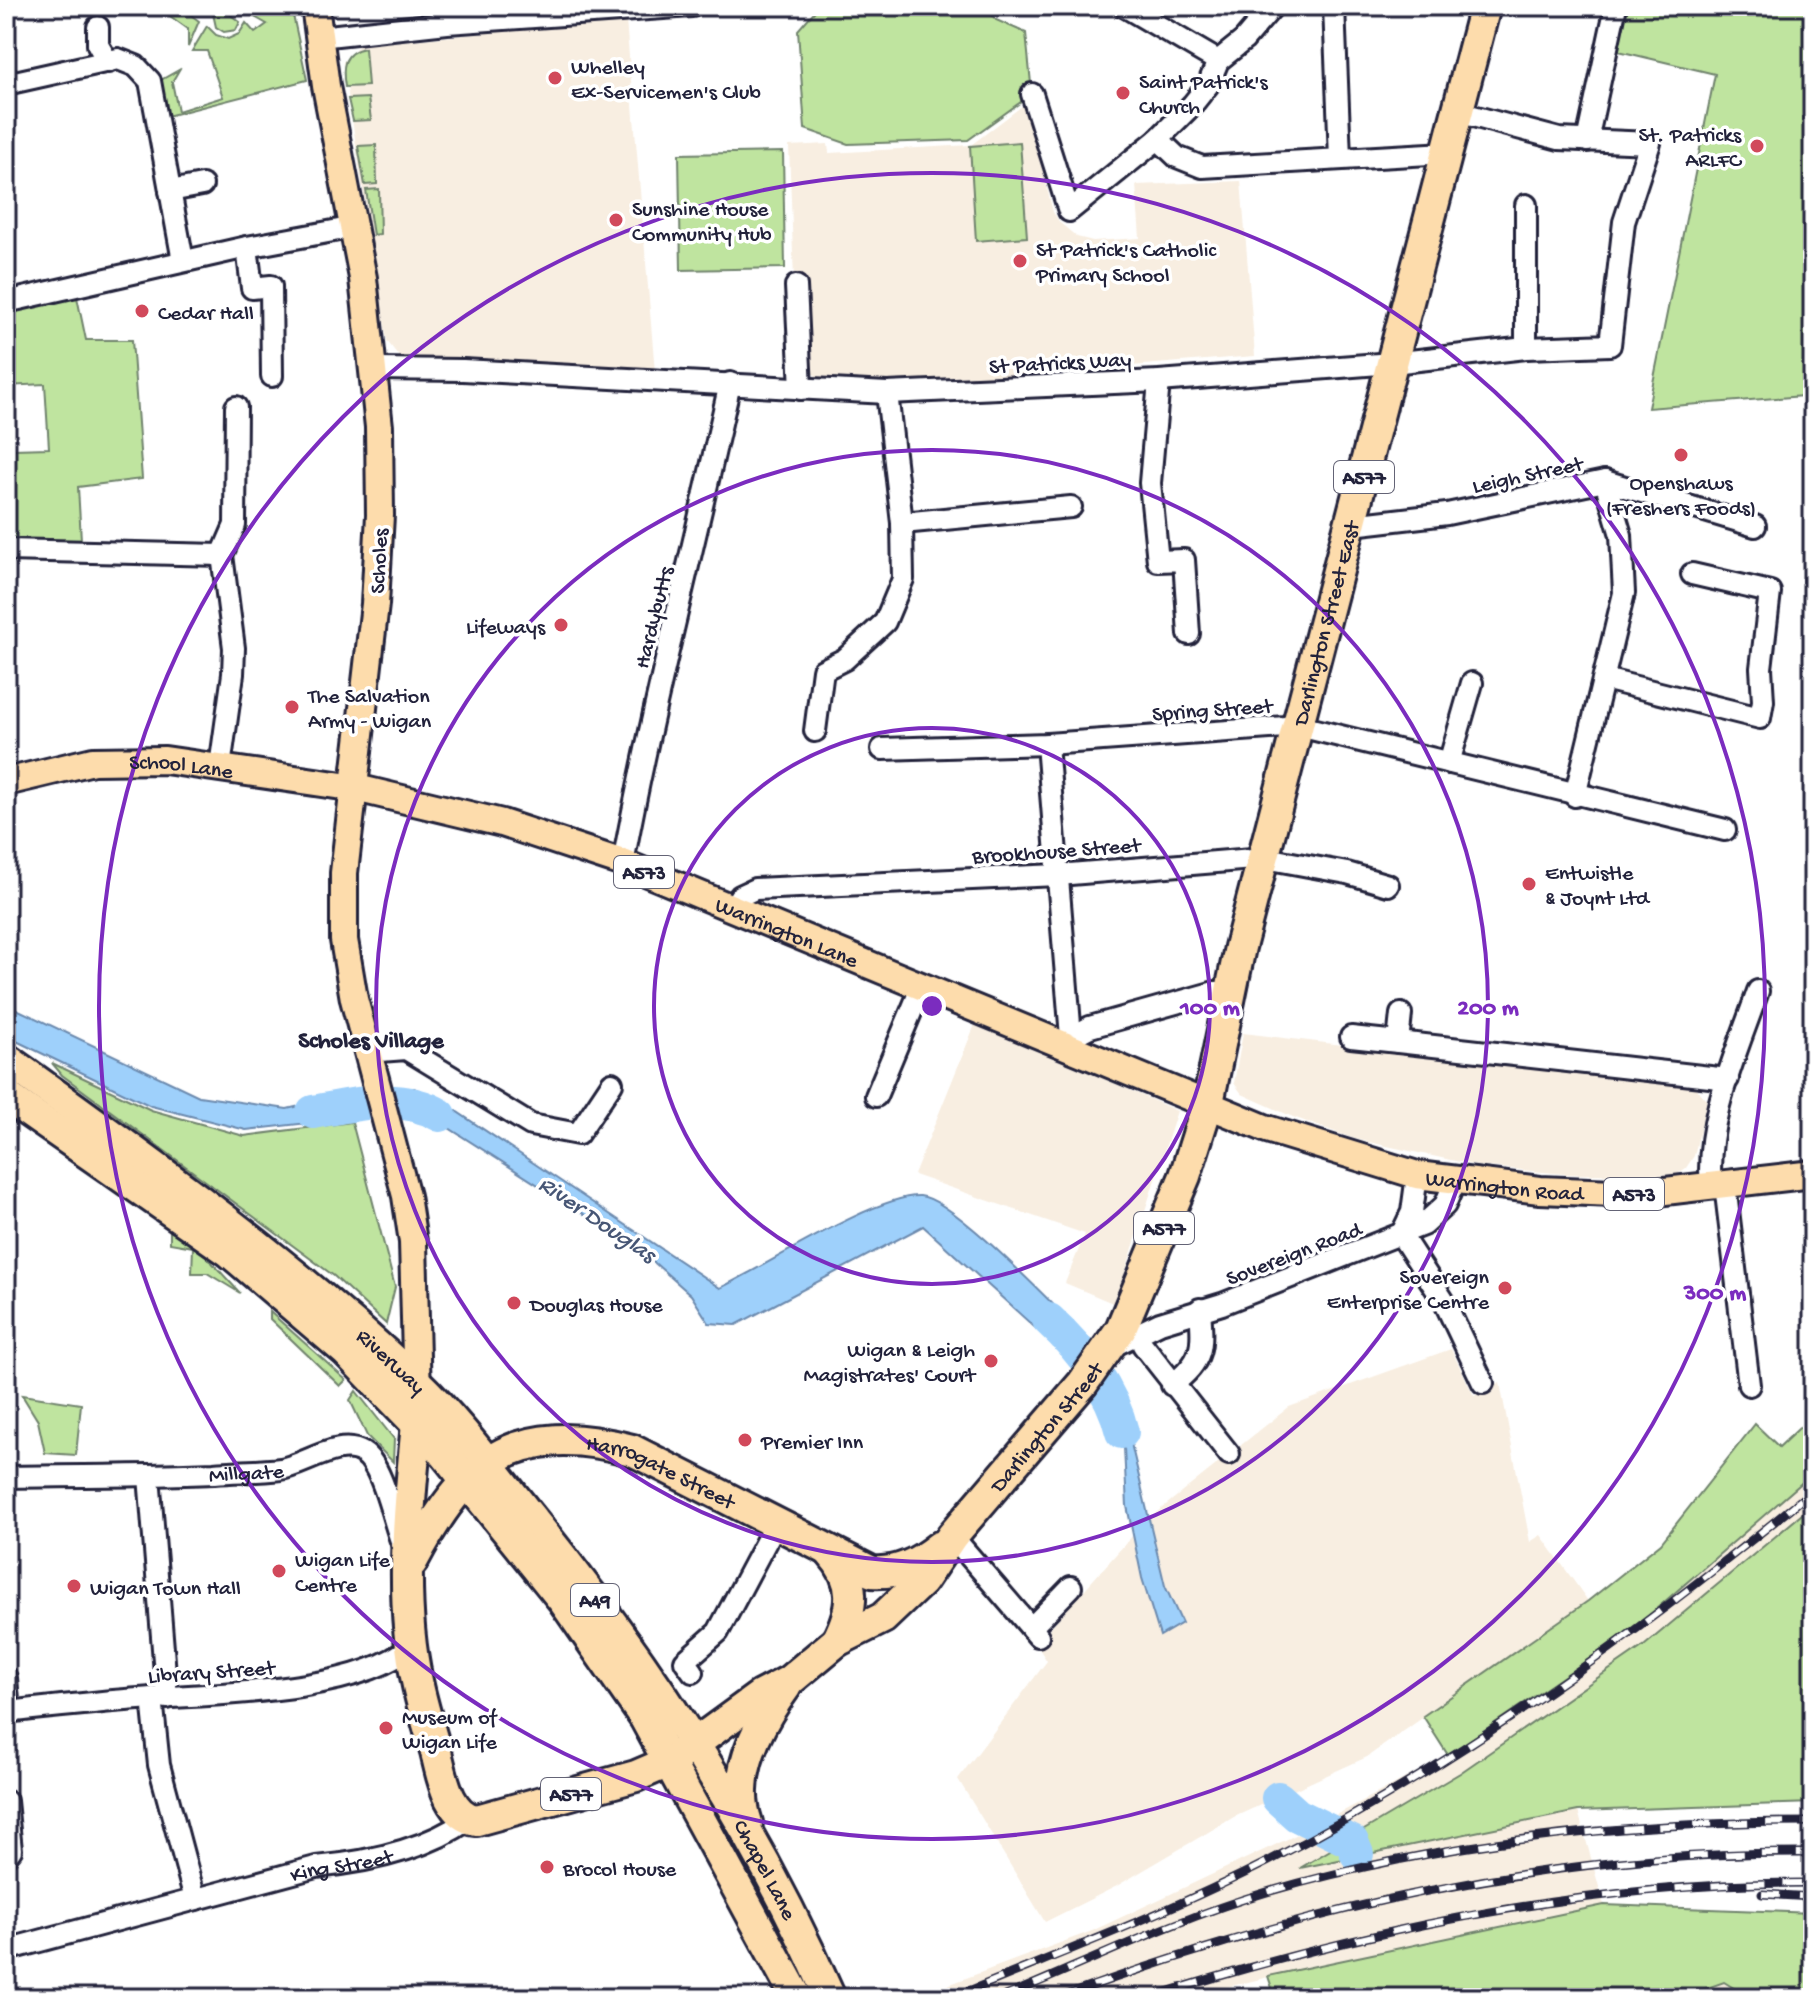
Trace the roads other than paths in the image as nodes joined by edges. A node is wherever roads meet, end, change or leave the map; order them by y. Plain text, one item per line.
1 (315, 6) edge
2 (682, 6) edge
3 (692, 6) edge
4 (1124, 6) edge
5 (1273, 6) edge
6 (1334, 6) edge
7 (1485, 6) edge
8 (1616, 6) edge
9 (562, 10) edge
10 (443, 15) edge
11 (98, 27) dead end
12 (319, 37) junction
13 (1218, 61) junction
14 (108, 62) junction
15 (6, 84) edge
16 (1032, 94) dead end
17 (1458, 112) junction
18 (1158, 139) junction
19 (1587, 141) junction
20 (1447, 153) junction
21 (1340, 158) junction
22 (202, 185) dead end
23 (170, 191) junction
24 (1526, 205) dead end
25 (355, 227) junction
26 (247, 247) junction
27 (183, 261) junction
28 (796, 286) dead end
29 (6, 302) edge
30 (1526, 348) junction
31 (1392, 363) junction
32 (375, 369) junction
33 (272, 376) dead end
34 (1159, 381) junction
35 (730, 383) junction
36 (801, 389) junction
37 (887, 393) junction
38 (236, 407) dead end
39 (1605, 481) junction
40 (1071, 507) dead end
41 (902, 523) junction
42 (1352, 525) junction
43 (1755, 526) dead end
44 (6, 550) edge
45 (222, 555) junction
46 (1692, 574) dead end
47 (1189, 634) dead end
48 (1604, 679) junction
49 (1472, 683) dead end
50 (1299, 726) junction
51 (815, 731) dead end
52 (1047, 744) junction
53 (882, 749) dead end
54 (1449, 763) junction
55 (220, 767) junction
56 (6, 782) edge
57 (356, 788) junction
58 (1575, 796) junction
59 (1725, 830) dead end
60 (1265, 858) junction
61 (623, 863) junction
62 (1058, 875) junction
63 (1388, 885) dead end
64 (733, 908) junction
65 (922, 986) junction
66 (1758, 991) dead end
67 (1230, 992) junction
68 (1401, 1014) dead end
69 (1351, 1037) dead end
70 (1068, 1041) junction
71 (1398, 1042) junction
72 (367, 1052) junction
73 (6, 1059) edge
74 (1728, 1079) junction
75 (612, 1083) dead end
76 (6, 1096) edge
77 (876, 1096) dead end
78 (1208, 1103) junction
79 (1813, 1174) edge
80 (1417, 1175) junction
81 (1455, 1181) junction
82 (1718, 1186) junction
83 (1401, 1235) junction
84 (1200, 1309) junction
85 (1143, 1345) dead end
86 (1097, 1364) junction
87 (1483, 1383) dead end
88 (418, 1384) junction
89 (1172, 1385) junction
90 (1749, 1385) dead end
91 (417, 1424) junction
92 (1229, 1454) dead end
93 (476, 1470) junction
94 (149, 1476) junction
95 (6, 1477) edge
96 (777, 1521) junction
97 (952, 1536) junction
98 (827, 1548) junction
99 (409, 1564) junction
100 (1071, 1587) dead end
101 (837, 1641) junction
102 (411, 1646) junction
103 (693, 1672) dead end
104 (6, 1678) edge
105 (789, 1681) junction
106 (159, 1698) junction
107 (8, 1712) edge
108 (683, 1753) junction
109 (6, 1801) edge
110 (6, 1813) edge
111 (469, 1819) junction
112 (755, 1847) junction
113 (8, 1853) edge
114 (195, 1899) junction
115 (6, 1950) edge
116 (797, 1998) edge
117 (830, 1998) edge

1 - 12 main road, Scholes
2 - 3 street
2 - 9 street
4 - 13 street
5 - 13 street
6 - 21 street
7 - 17 highway, Darlington Street East / A577
8 - 19 street
9 - 10 street
10 - 12 street
11 - 14 street
12 - 25 main road, Scholes
13 - 18 street
14 - 15 street
14 - 23 street
16 - 18 street
17 - 19 street
17 - 20 highway, Darlington Street East / A577
18 - 21 street
19 - 30 street, St Patricks Way
20 - 21 street
20 - 31 highway, Darlington Street East / A577
22 - 23 street
23 - 27 street
24 - 30 street
25 - 26 street
25 - 32 main road, Scholes
26 - 27 street
26 - 33 street
27 - 29 street
28 - 36 street
30 - 31 street, St Patricks Way
31 - 34 street, St Patricks Way
31 - 42 highway, Darlington Street East / A577
32 - 35 street, St Patricks Way
32 - 57 main road, Scholes
34 - 37 street, St Patricks Way
34 - 47 street
35 - 36 street, St Patricks Way
35 - 61 street, Hardybutts
36 - 37 street, St Patricks Way
37 - 41 street
38 - 45 street
39 - 42 street, Leigh Street
39 - 43 street, Leigh Street
39 - 48 street
40 - 41 street
41 - 51 street
42 - 50 highway, Darlington Street East / A577
44 - 45 street
45 - 55 street
46 - 48 street
48 - 58 street
49 - 54 street
50 - 52 street, Spring Street
50 - 54 street, Spring Street
50 - 60 highway, Darlington Street East / A577
52 - 53 street, Spring Street
52 - 62 street
54 - 58 street, Spring Street
55 - 56 main road, School Lane / A573
55 - 57 main road, School Lane / A573
57 - 61 main road, Warrington Lane / A573
57 - 72 main road, Scholes
58 - 59 street, Spring Street
60 - 62 street, Brookhouse Street
60 - 63 street, Brookhouse Street
60 - 67 highway, Darlington Street East / A577
61 - 64 main road, Warrington Lane / A573
62 - 64 street, Brookhouse Street
62 - 70 street
64 - 65 main road, Warrington Lane / A573
65 - 70 main road, Warrington Lane / A573
65 - 77 street
66 - 74 street
67 - 70 street
67 - 78 highway, Darlington Street East / A577
68 - 71 street
69 - 71 street
70 - 78 main road, Warrington Lane / A573
71 - 74 street
72 - 75 street
72 - 88 main road, Scholes
73 - 88 highway, Riverway / A49
74 - 82 street
76 - 91 highway, Riverway / A49
78 - 80 main road, Warrington Road / A573
78 - 86 highway, Darlington Street / A577
79 - 82 main road, Warrington Road / A573
80 - 81 main road, Warrington Road / A573
80 - 83 street
81 - 82 main road, Warrington Road / A573
81 - 83 street, Sovereign Road
82 - 90 street
83 - 84 street, Sovereign Road
83 - 87 street
84 - 86 street, Sovereign Road
84 - 89 street
85 - 89 street
86 - 97 highway, Darlington Street / A577
88 - 91 main road
88 - 93 highway, Riverway / A49
89 - 92 street
91 - 93 highway, Riverway / A49
91 - 99 highway
93 - 96 highway, Harrogate Street / A577
93 - 99 highway, A577
93 - 108 highway, Riverway / A49
94 - 95 street, Millgate
94 - 99 street, Millgate
94 - 106 street
96 - 98 highway, Harrogate Street / A577
96 - 103 street
97 - 98 highway, Harrogate Street / A577
97 - 100 street
97 - 101 highway, Darlington Street / A577
98 - 101 highway, Harrogate Street / A577
99 - 102 highway
101 - 105 highway, Darlington Street / A577
102 - 106 street, Library Street
102 - 111 highway
104 - 107 street
105 - 108 highway, Darlington Street / A577
105 - 112 highway, Darlington Street / A577
106 - 107 street, Library Street
106 - 114 street
108 - 111 highway, King Street / A577
108 - 112 highway, Chapel Lane / A49
108 - 116 highway, Chapel Lane / A49
109 - 110 street
110 - 113 street
111 - 114 street, King Street
112 - 117 highway, Chapel Lane / A49
114 - 115 street, King Street

